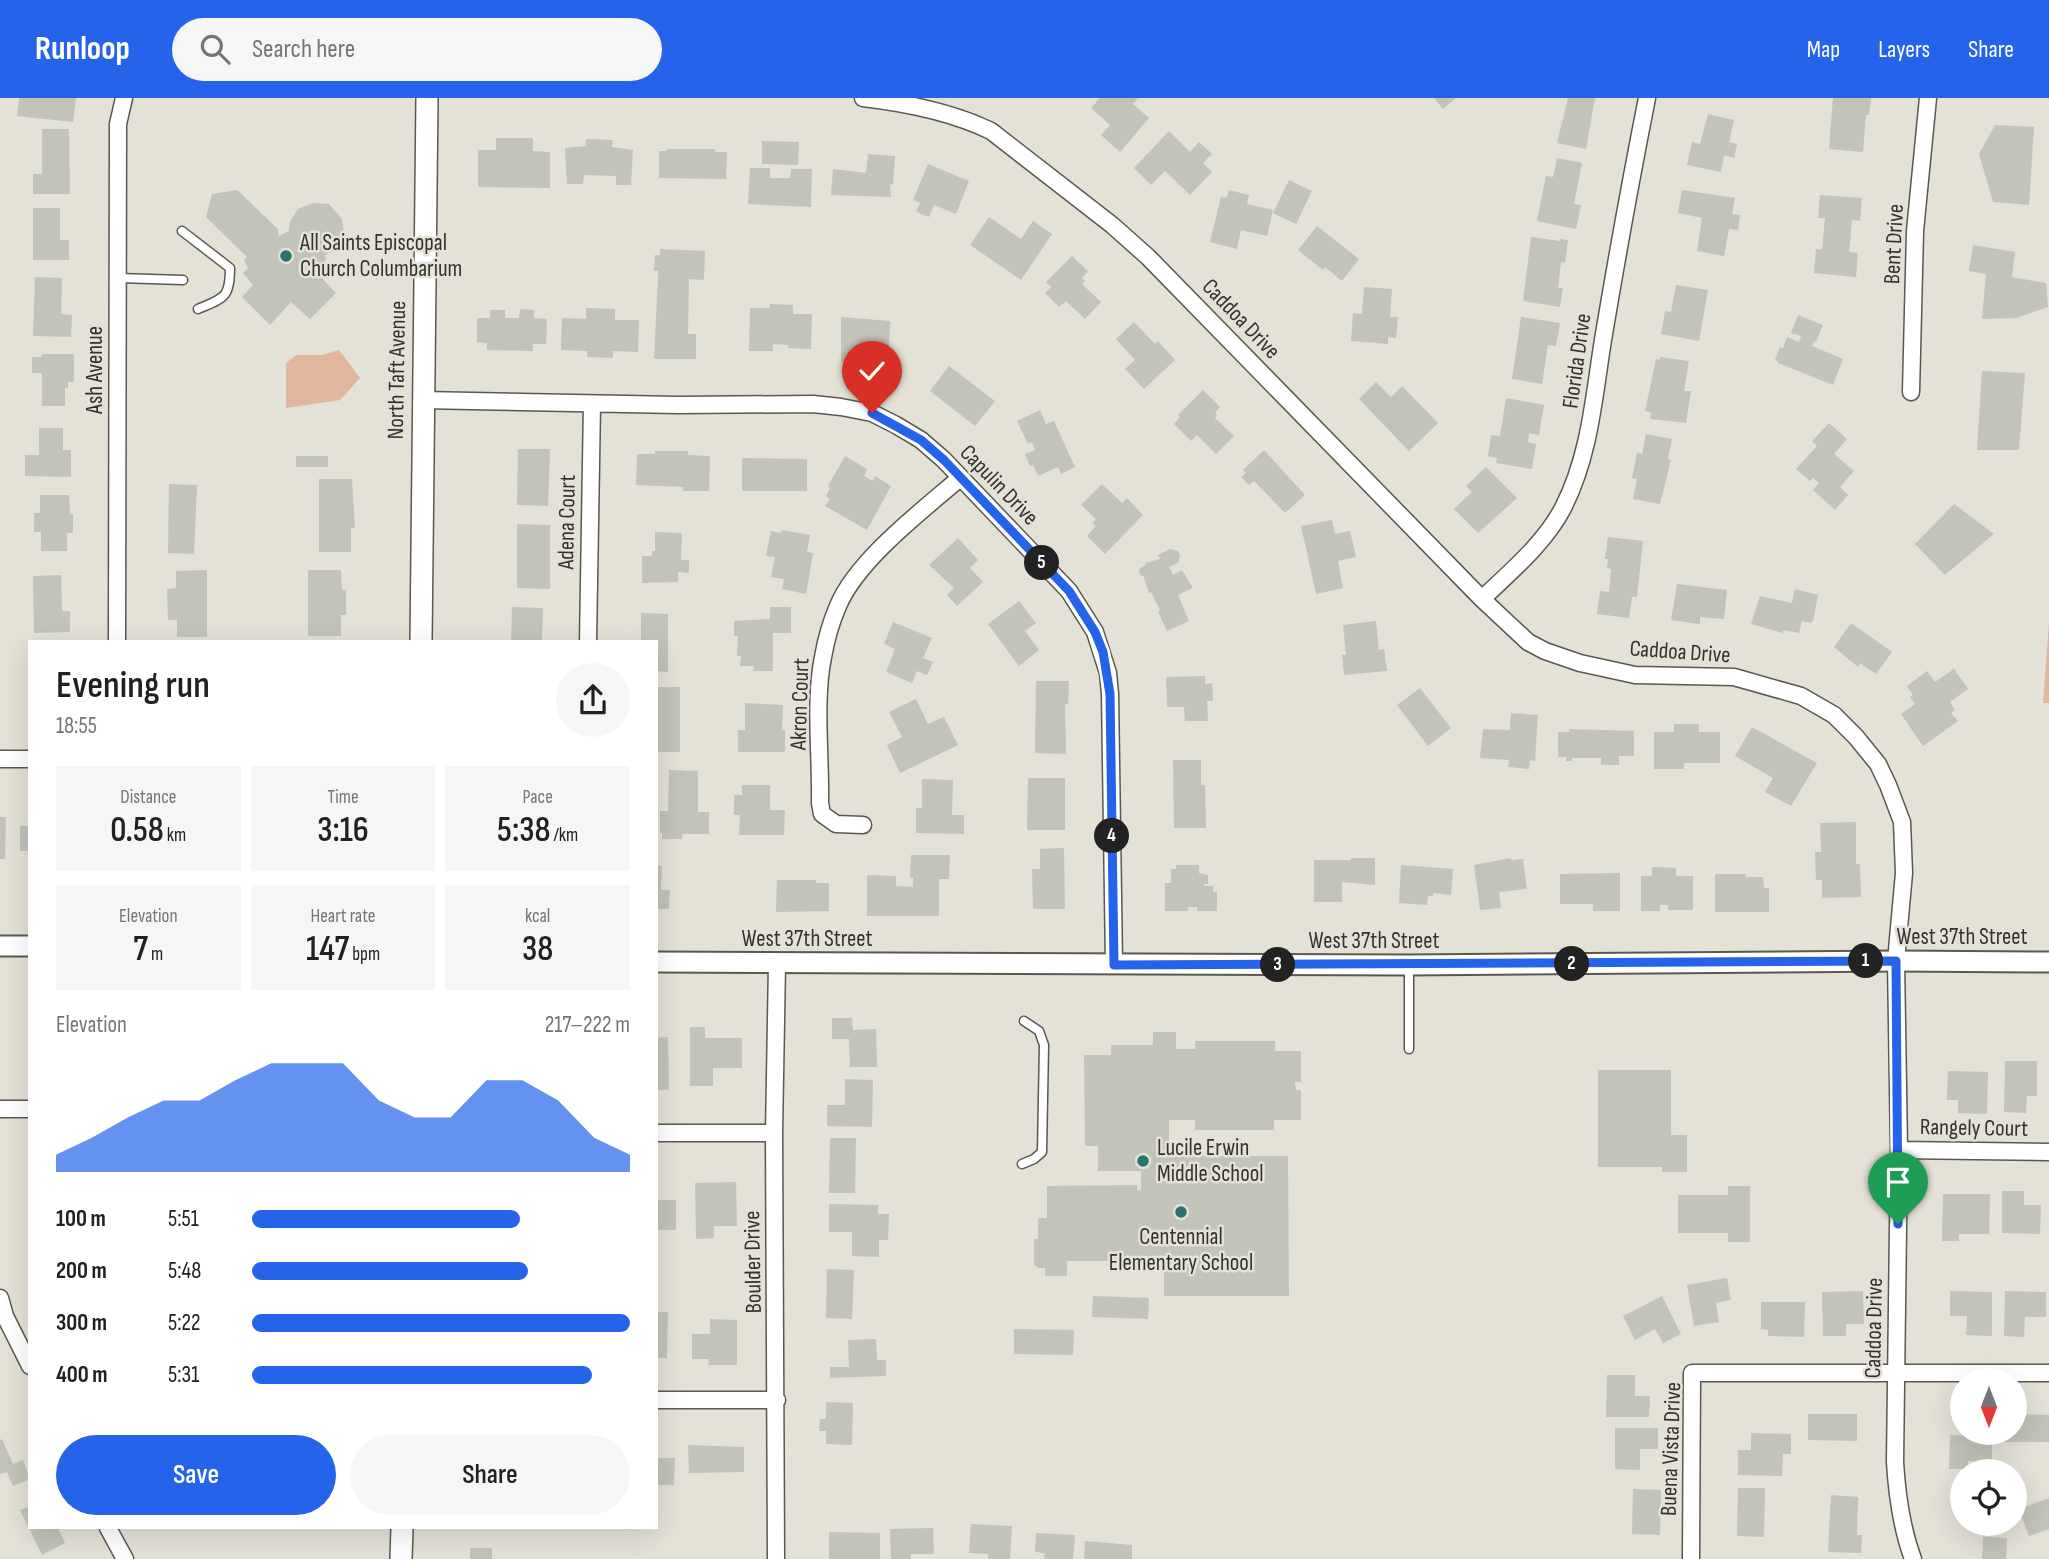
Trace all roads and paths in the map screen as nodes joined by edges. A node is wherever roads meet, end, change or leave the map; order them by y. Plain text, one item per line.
1 (124, 98) edge
2 (427, 98) edge
3 (863, 98) edge
4 (1647, 98) edge
5 (1928, 98) edge
6 (182, 231) dead end
7 (118, 278) junction
8 (183, 280) dead end
9 (198, 309) dead end
10 (1911, 392) dead end
11 (422, 400) junction
12 (592, 404) junction
13 (960, 478) junction
14 (1482, 599) junction
15 (117, 640) edge
16 (421, 640) edge
17 (588, 640) edge
18 (0, 759) edge
19 (28, 759) edge
20 (863, 825) dead end
21 (0, 946) edge
22 (28, 946) edge
23 (1896, 961) junction
24 (658, 962) edge
25 (2049, 962) edge
26 (777, 964) junction
27 (1114, 965) junction
28 (1409, 965) junction
29 (1024, 1021) dead end
30 (1409, 1049) dead end
31 (0, 1109) edge
32 (28, 1109) edge
33 (658, 1133) edge
34 (774, 1133) junction
35 (1899, 1150) junction
36 (2049, 1152) edge
37 (1021, 1164) dead end
38 (0, 1298) edge
39 (2, 1316) edge
40 (28, 1362) edge
41 (1896, 1371) junction
42 (2049, 1373) edge
43 (658, 1399) edge
44 (777, 1399) junction
45 (109, 1529) edge
46 (402, 1529) edge
47 (125, 1559) edge
48 (401, 1559) edge
49 (776, 1559) edge
50 (1691, 1559) edge
51 (1913, 1559) edge

1 - 7 street, Ash Avenue
2 - 11 main road, North Taft Avenue
3 - 14 street, Caddoa Drive
4 - 14 street, Florida Drive
5 - 10 street, Bent Drive
6 - 9 lane
7 - 8 lane
7 - 15 street, Ash Avenue
11 - 12 street, Capulin Drive
11 - 16 main road, North Taft Avenue
12 - 13 street, Capulin Drive
12 - 17 street, Adena Court
13 - 20 street, Akron Court
13 - 27 street, Capulin Drive
14 - 23 street, Caddoa Drive
18 - 19 street
21 - 22 street
23 - 25 street, West 37th Street
23 - 28 street, West 37th Street
23 - 35 street, Caddoa Drive
24 - 26 street, West 37th Street
26 - 27 street, West 37th Street
26 - 34 street, Boulder Drive
27 - 28 street, West 37th Street
28 - 30 lane
29 - 37 lane
31 - 32 street
33 - 34 street
34 - 44 street, Boulder Drive
35 - 36 street, Rangely Court
35 - 41 street, Caddoa Drive
38 - 39 street
39 - 40 street
41 - 42 street
41 - 50 street, Buena Vista Drive
41 - 51 street, Caddoa Drive
43 - 44 street
44 - 49 street, Boulder Drive
45 - 47 street
46 - 48 main road

